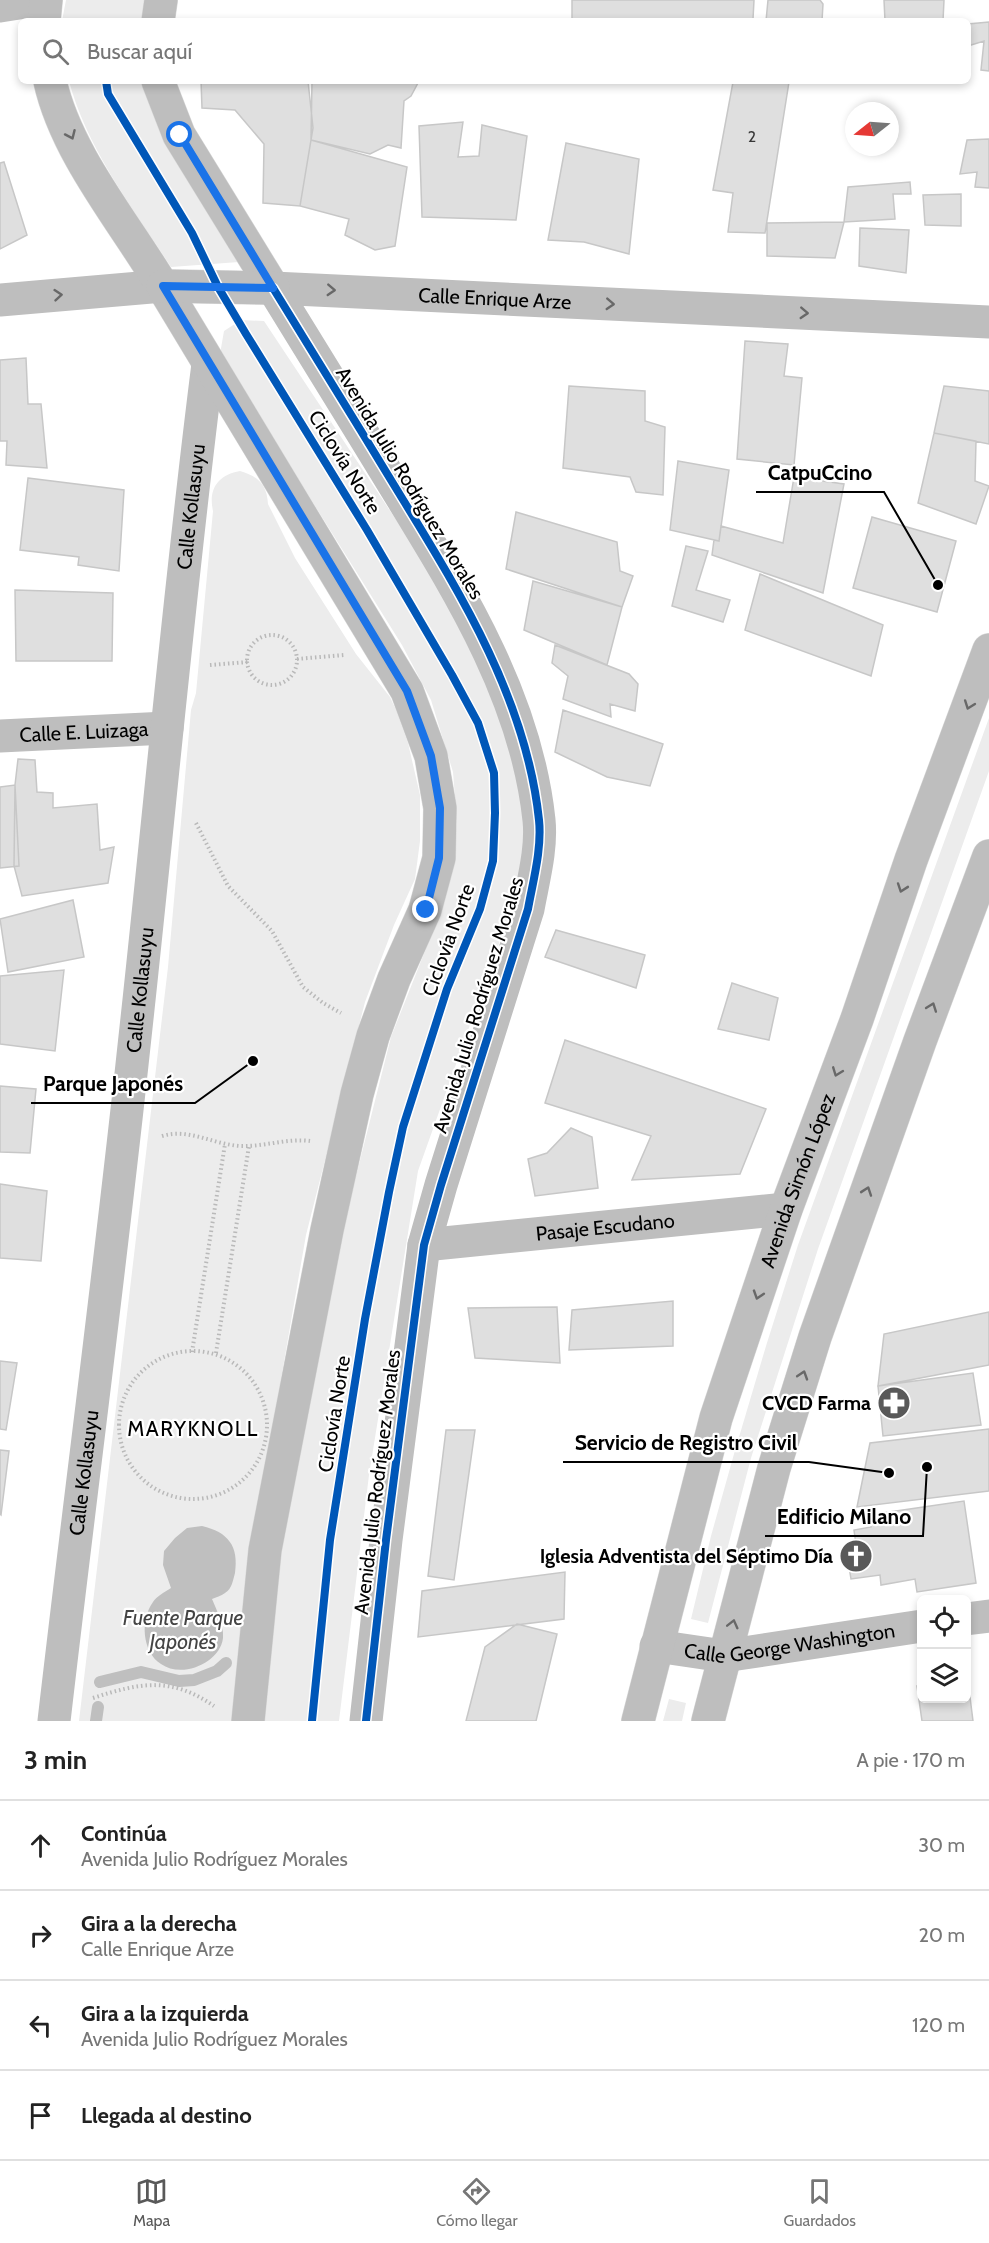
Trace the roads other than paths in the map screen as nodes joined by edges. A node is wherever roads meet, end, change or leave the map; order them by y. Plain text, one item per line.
1 (38, 0) edge
2 (46, 0) edge
3 (161, 0) edge
4 (0, 6) edge
5 (44, 18) edge
6 (158, 18) edge
7 (51, 84) edge
8 (159, 84) edge
9 (163, 286) junction
10 (273, 288) junction
11 (0, 300) edge
12 (989, 322) edge
13 (208, 364) junction
14 (989, 650) edge
15 (167, 728) junction
16 (0, 736) edge
17 (989, 856) edge
18 (786, 1209) junction
19 (424, 1245) junction
20 (989, 1616) edge
21 (971, 1618) edge
22 (917, 1627) edge
23 (657, 1646) junction
24 (724, 1656) junction
25 (234, 1715) edge
26 (54, 1721) edge
27 (366, 1721) edge
28 (638, 1721) edge
29 (708, 1721) edge

1 - 4 street
2 - 5 street
3 - 6 street
7 -> 9 street
8 - 10 street, Avenida Julio Rodríguez Morales
9 - 10 street, Calle Enrique Arze
11 -> 9 street, Calle Enrique Arze
9 - 13 street
10 -> 12 street, Calle Enrique Arze
10 - 19 street, Avenida Julio Rodríguez Morales
13 - 15 street, Calle Kollasuyu
13 - 25 street
14 -> 18 street, Avenida Simón López
15 - 16 street, Calle E. Luizaga
15 - 26 street, Calle Kollasuyu
24 -> 17 street
18 - 19 street, Pasaje Escudano
18 -> 23 street, Avenida Simón López
19 - 27 street, Avenida Julio Rodríguez Morales
20 - 21 street
22 - 24 street, Calle George Washington
23 - 24 street, Calle George Washington
23 - 28 street, Avenida Simón López
24 - 29 street

